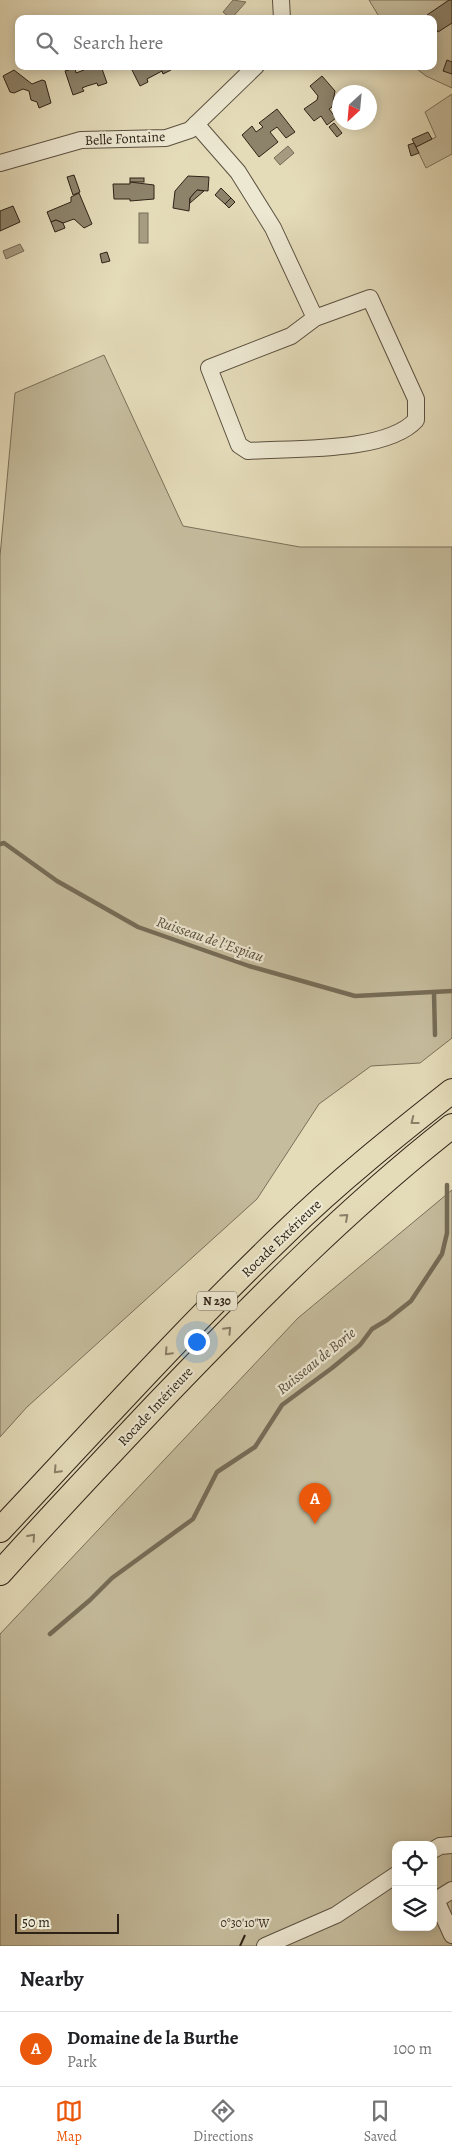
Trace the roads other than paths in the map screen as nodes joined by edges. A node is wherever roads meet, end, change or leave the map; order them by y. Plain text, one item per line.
1 (282, 0) edge
2 (282, 15) edge
3 (252, 70) edge
4 (196, 124) junction
5 (0, 163) edge
6 (315, 318) junction
7 (452, 1091) edge
8 (452, 1126) edge
9 (0, 1530) edge
10 (0, 1573) edge
11 (452, 1845) edge
12 (437, 1848) edge
13 (392, 1878) edge
14 (452, 1890) edge
15 (452, 1935) edge
16 (265, 1946) edge

1 - 2 street
3 - 4 street, Belle Fontaine
4 - 5 street, Belle Fontaine
4 - 6 street
6 - 6 street
7 -> 9 highway, Rocade Extérieure / N 230
10 -> 8 highway, Rocade Intérieure / N 230
11 - 12 street
13 - 16 street
14 - 15 street

